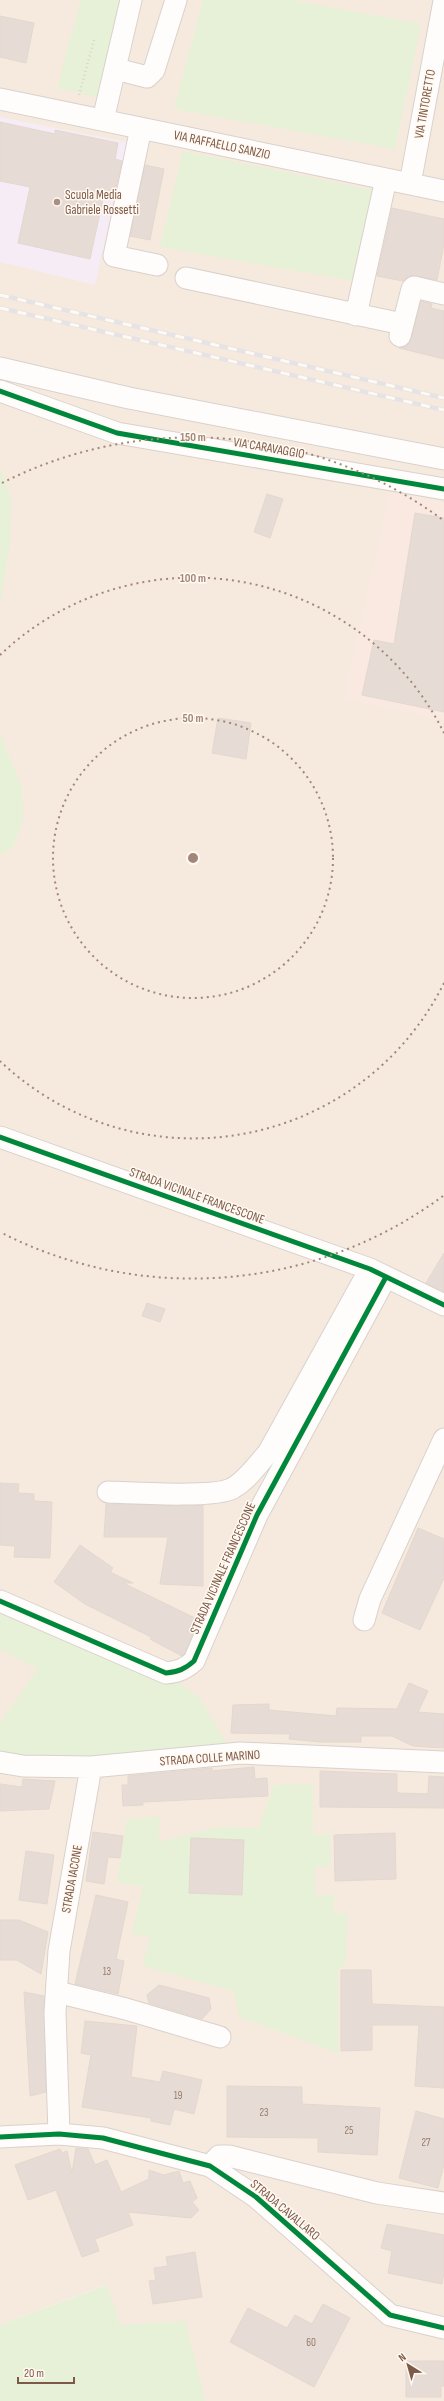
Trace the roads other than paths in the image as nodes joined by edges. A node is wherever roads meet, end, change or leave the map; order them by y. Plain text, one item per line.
1 (131, 0) edge
2 (176, 0) edge
3 (444, 1) edge
4 (116, 70) junction
5 (0, 99) edge
6 (103, 120) junction
7 (141, 128) junction
8 (386, 179) junction
9 (410, 184) junction
10 (444, 191) edge
11 (157, 265) dead end
12 (186, 278) dead end
13 (444, 294) edge
14 (356, 315) junction
15 (0, 368) edge
16 (0, 392) edge
17 (444, 459) edge
18 (444, 489) edge
19 (0, 1137) edge
20 (378, 1273) junction
21 (444, 1305) edge
22 (444, 1439) edge
23 (108, 1492) dead end
24 (0, 1601) edge
25 (364, 1620) dead end
26 (0, 1762) edge
27 (444, 1762) edge
28 (91, 1767) junction
29 (57, 1992) junction
30 (220, 2037) dead end
31 (59, 2134) junction
32 (0, 2138) edge
33 (210, 2166) junction
34 (444, 2203) edge
35 (444, 2328) edge

1 - 4 street
2 - 4 street
3 - 9 street, VIA TINTORETTO
4 - 6 street
5 - 6 street, VIA RAFFAELLO SANZIO
6 - 7 street, VIA RAFFAELLO SANZIO
7 - 8 street, VIA RAFFAELLO SANZIO
7 - 11 street
8 - 9 street, VIA RAFFAELLO SANZIO
8 - 14 street
9 - 10 street, VIA RAFFAELLO SANZIO
12 - 14 street
13 - 14 street
15 - 17 street, VIA CARAVAGGIO
16 - 18 street, VIA CARAVAGGIO
19 - 20 street, STRADA VICINALE FRANCESCONE
20 - 21 street, STRADA VICINALE FRANCESCONE
20 - 23 street, STRADA VICINALE FRANCESCONE
20 - 24 street, STRADA VICINALE FRANCESCONE
22 - 25 street
26 - 28 street, STRADA COLLE MARINO
27 - 28 street, STRADA COLLE MARINO
28 - 29 street, STRADA IACONE
29 - 30 street
29 - 31 street, STRADA IACONE
31 - 32 street, STRADA CAVALLARO
31 - 33 street, STRADA CAVALLARO
33 - 34 street, STRADA CAVALLARO
33 - 35 street, STRADA CAVALLARO

